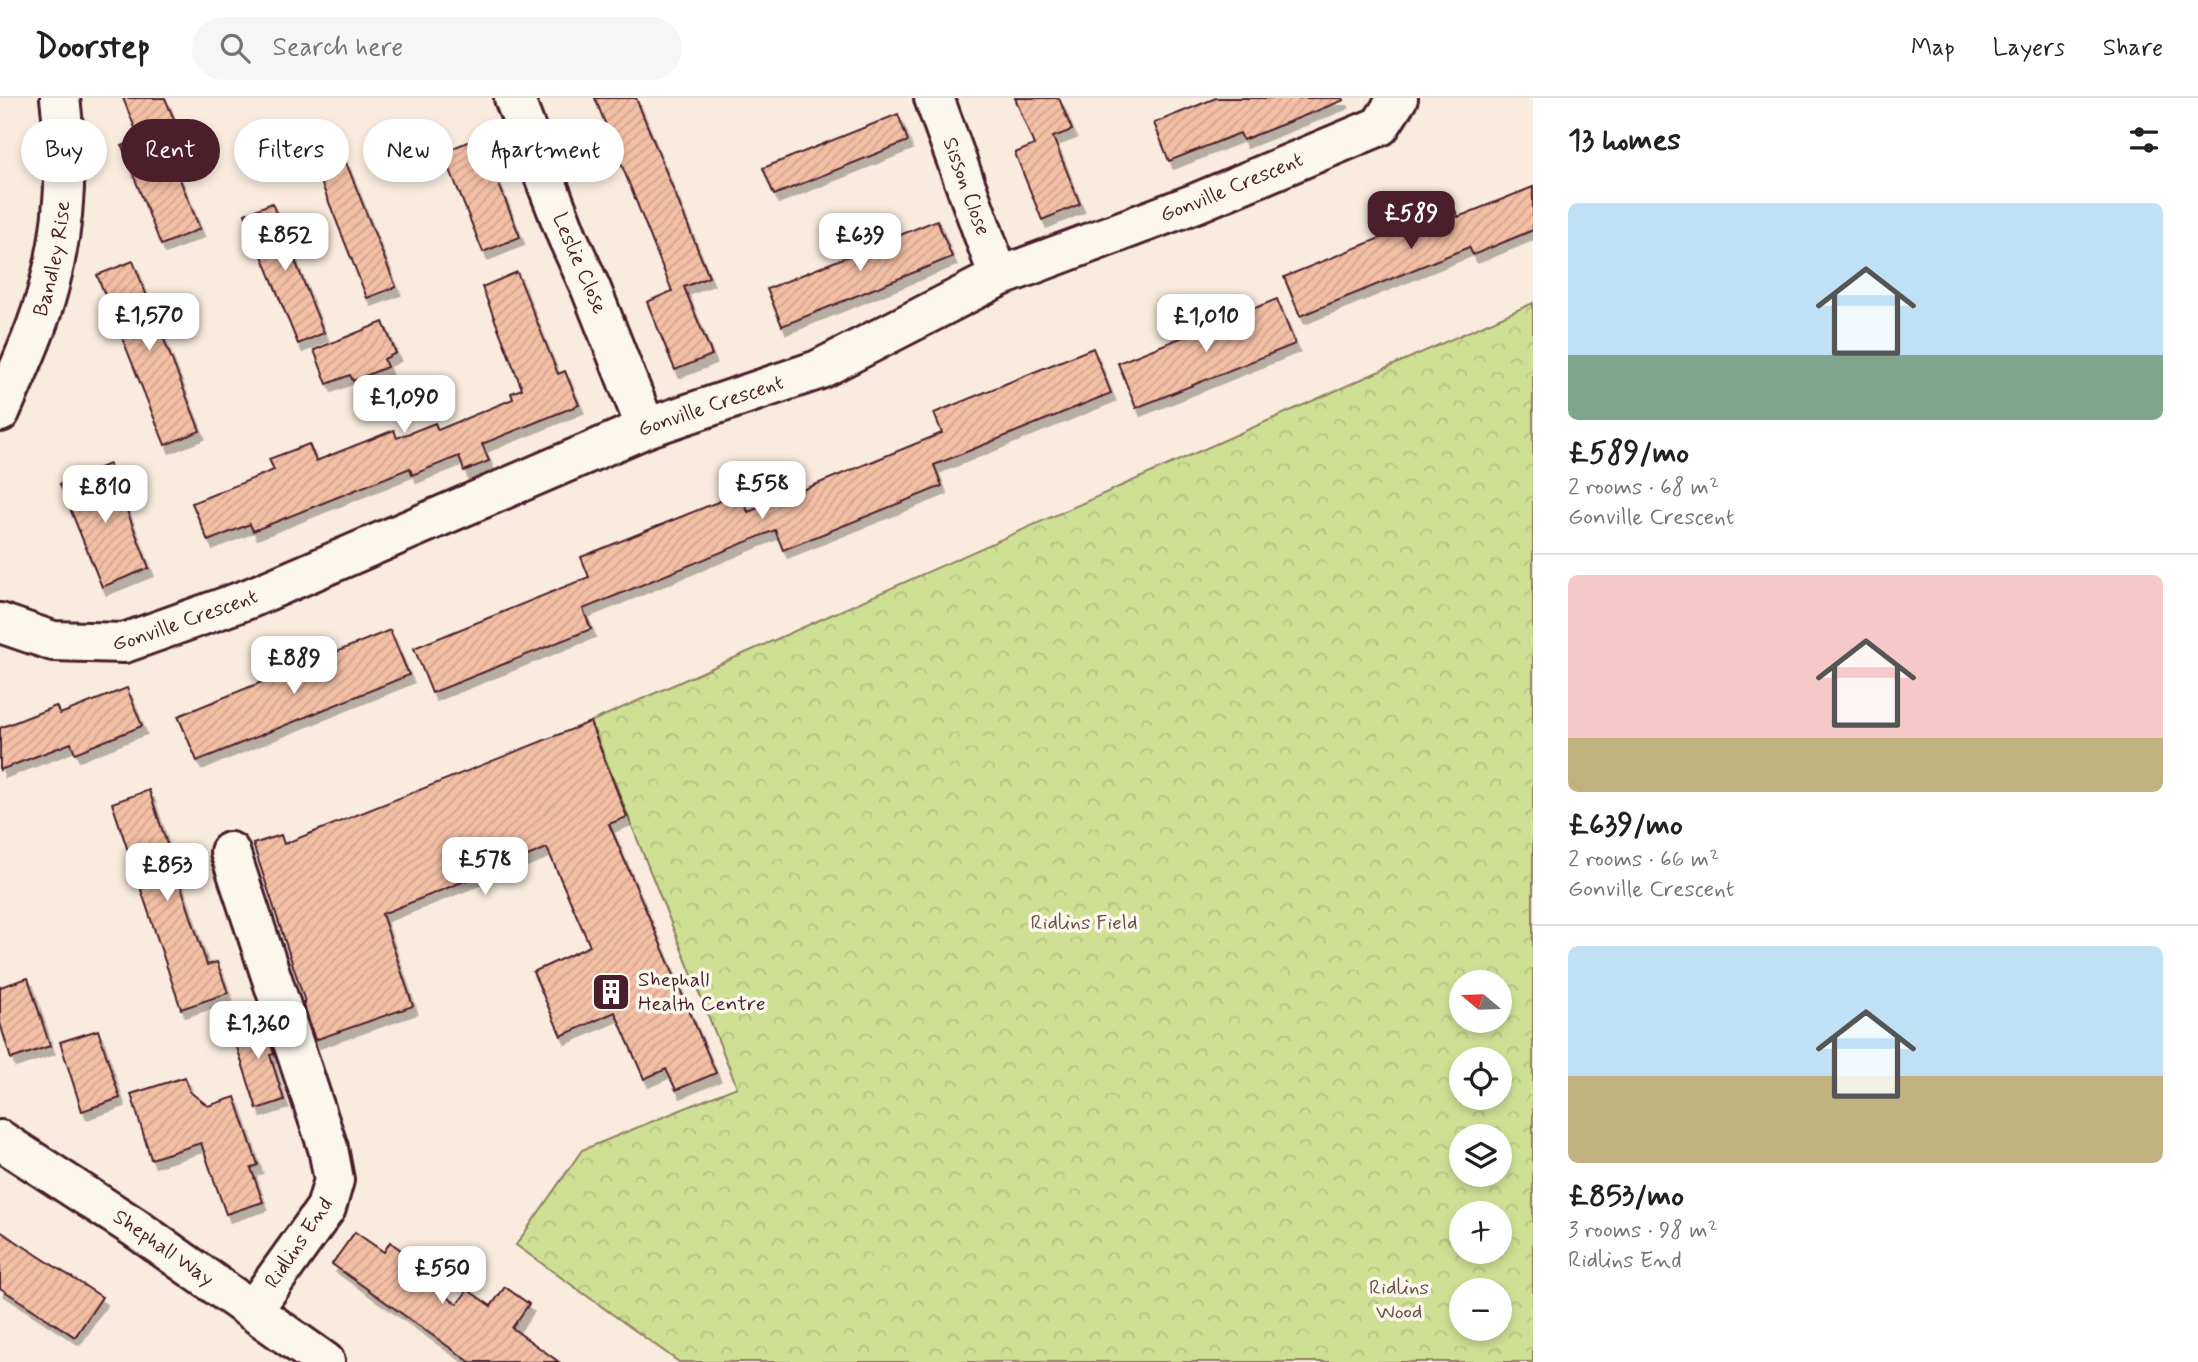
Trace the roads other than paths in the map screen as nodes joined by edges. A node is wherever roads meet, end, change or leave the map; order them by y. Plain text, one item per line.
1 (60, 98) edge
2 (514, 98) edge
3 (934, 98) edge
4 (1398, 98) edge
5 (999, 277) junction
6 (0, 412) edge
7 (646, 428) junction
8 (0, 623) edge
9 (230, 852) dead end
10 (0, 1140) edge
11 (253, 1310) junction
12 (325, 1362) edge

1 - 6 street, Bandley Rise
2 - 7 street, Leslie Close
3 - 5 street, Sisson Close
4 - 5 street, Gonville Crescent
5 - 7 street, Gonville Crescent
7 - 8 street, Gonville Crescent
9 - 11 street, Ridlins End
10 - 11 street, Shephall Way
11 - 12 street, Shephall Way

